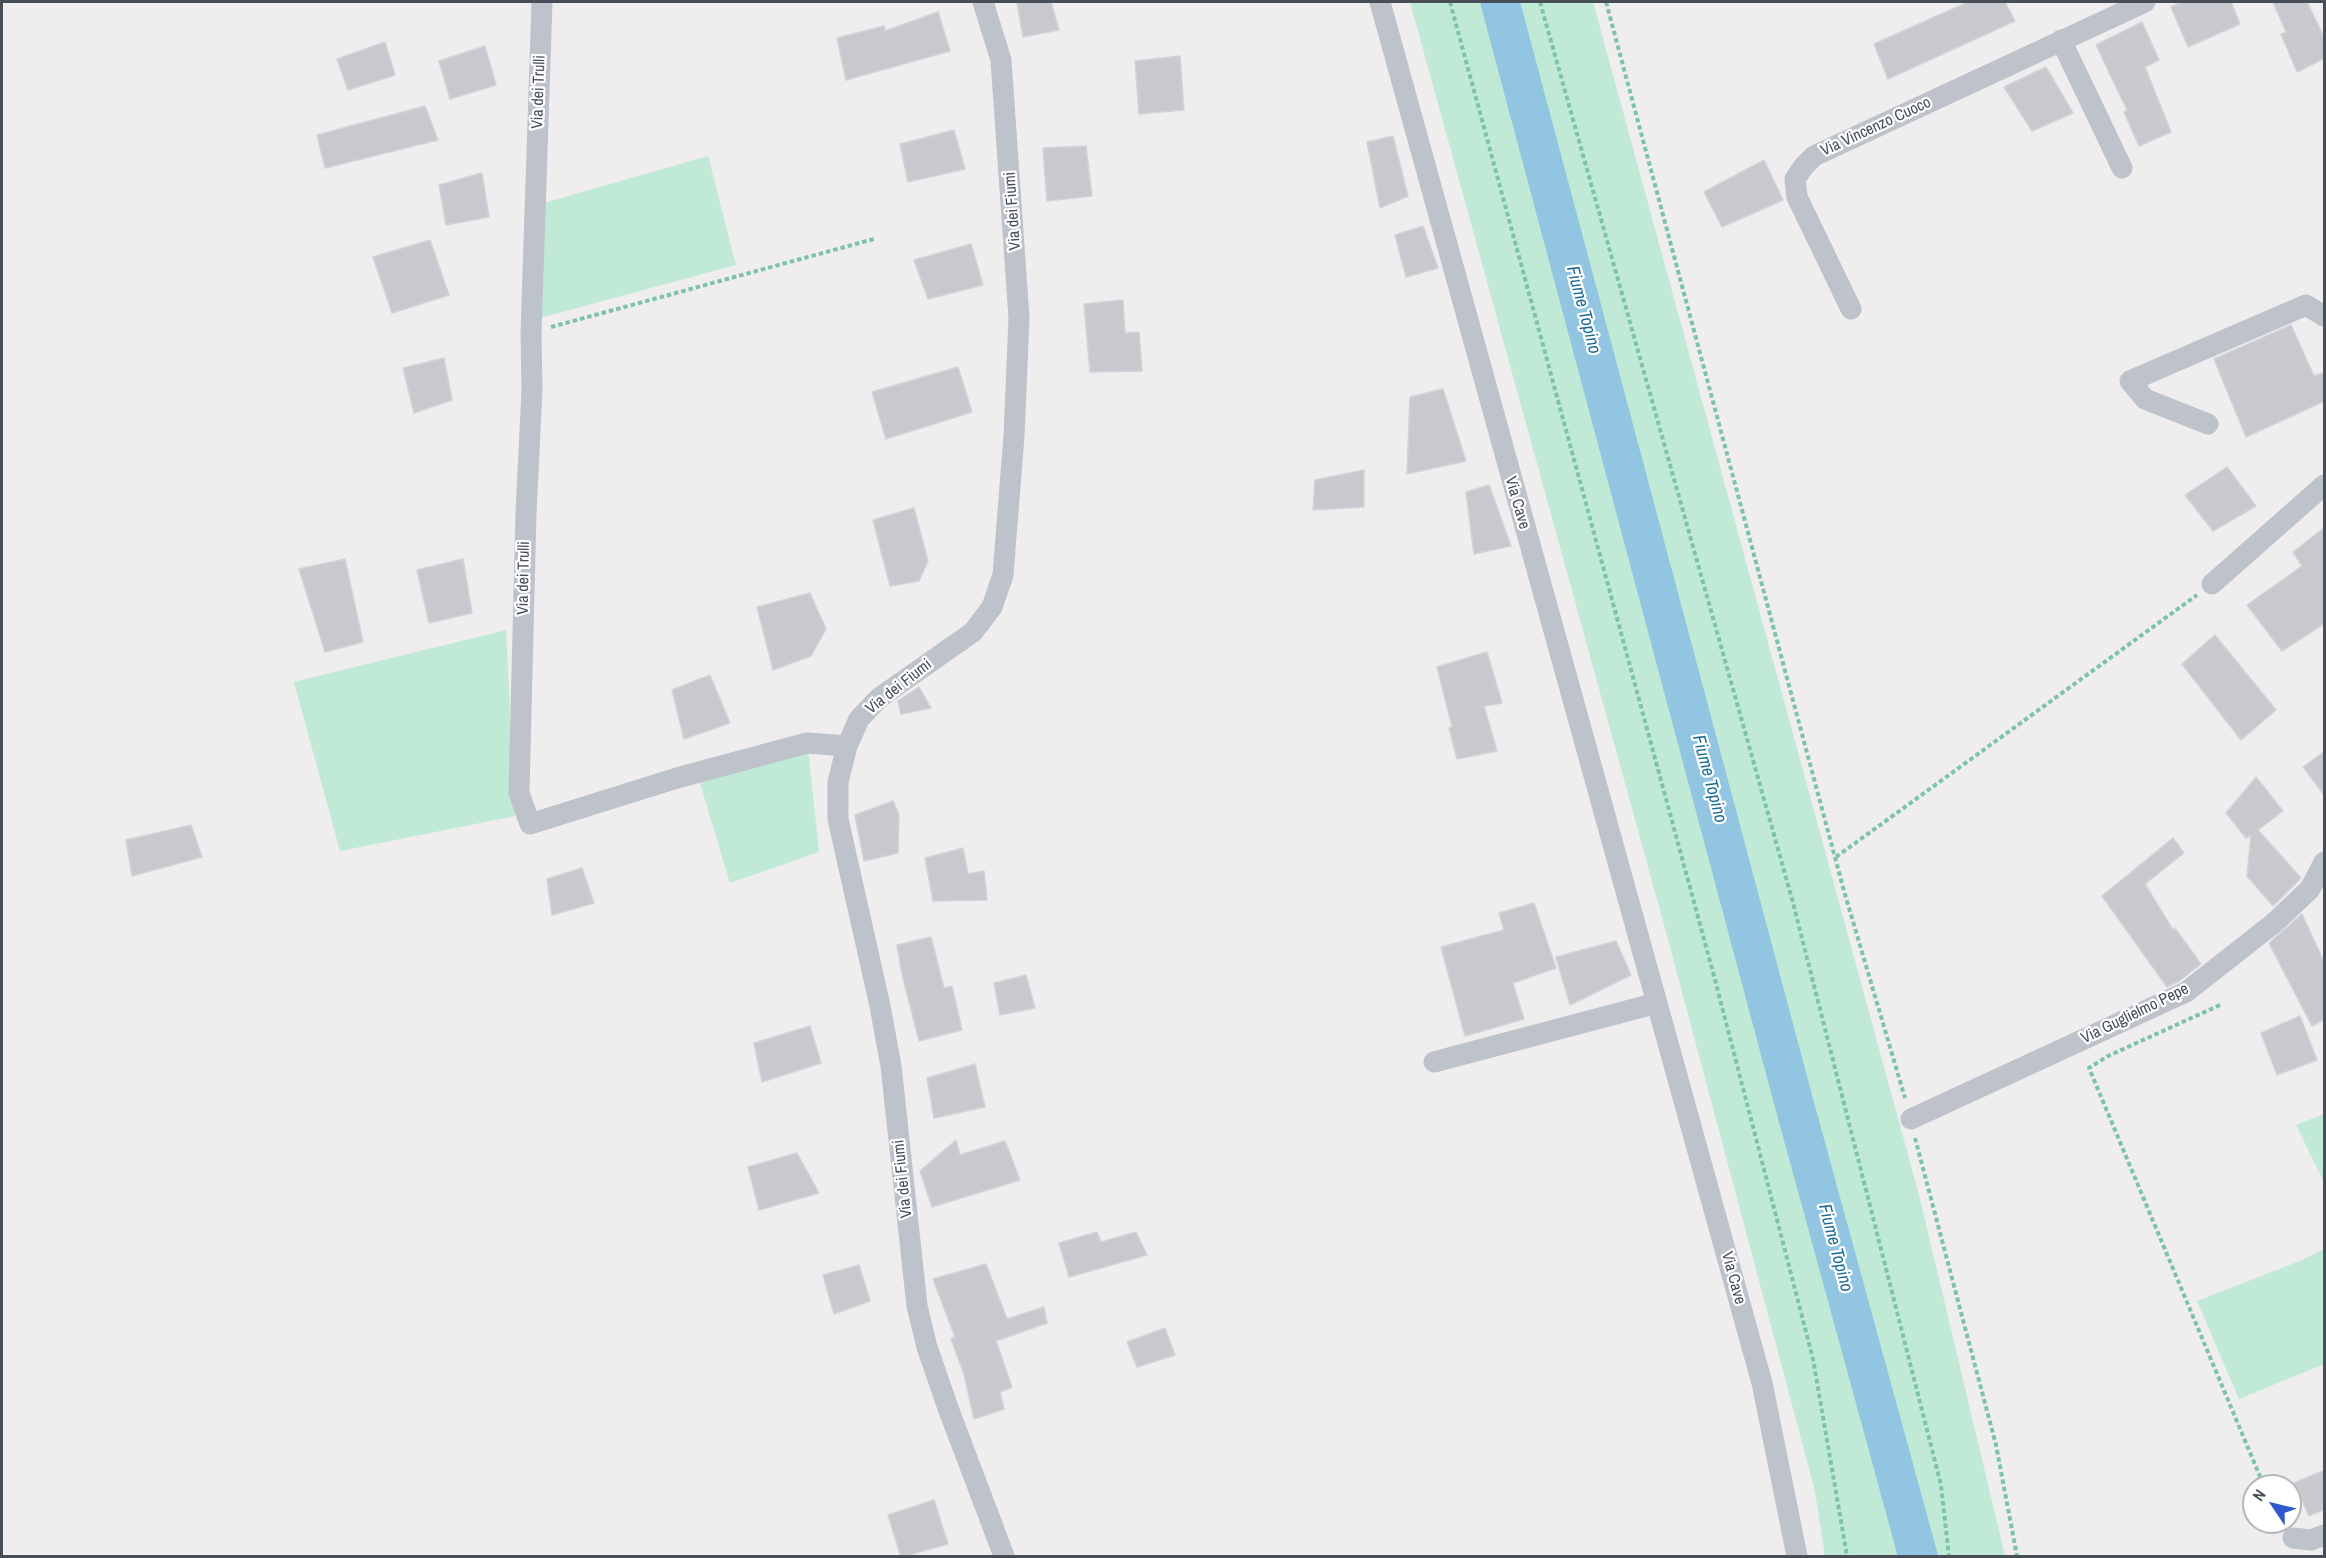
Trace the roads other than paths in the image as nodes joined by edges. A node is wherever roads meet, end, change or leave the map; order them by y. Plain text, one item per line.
1 (542, 2) edge
2 (983, 2) edge
3 (1380, 2) edge
4 (2145, 2) edge
5 (2061, 40) junction
6 (2122, 168) dead end
7 (1851, 309) dead end
8 (2325, 316) edge
9 (2208, 424) dead end
10 (2325, 485) edge
11 (2212, 584) road end
12 (847, 746) junction
13 (2325, 862) edge
14 (1657, 1003) junction
15 (1434, 1062) dead end
16 (1911, 1119) road end
17 (2325, 1535) edge
18 (2293, 1538) dead end
19 (1005, 1557) edge
20 (1797, 1557) edge

1 - 12 street, Via dei Trulli
2 - 12 street, Via dei Fiumi
3 - 14 street, Via Cave
4 - 5 street, Via Vincenzo Cuoco
5 - 6 street
5 - 7 street, Via Vincenzo Cuoco
8 - 9 street
10 - 11 street
12 - 19 street, Via dei Fiumi
13 - 16 street, Via Guglielmo Pepe
14 - 15 street
14 - 20 street, Via Cave
17 - 18 street

